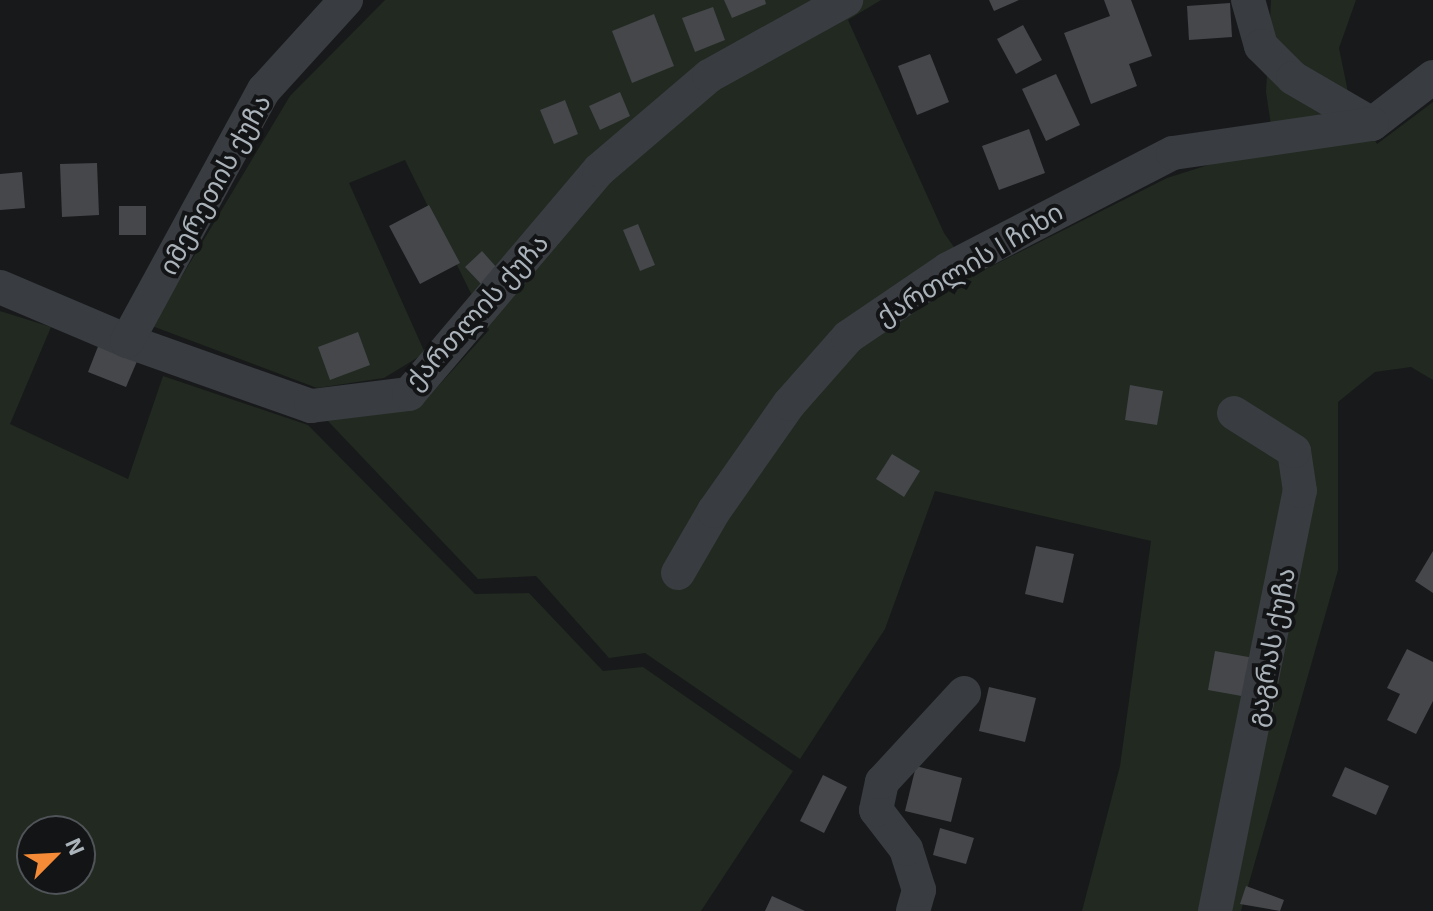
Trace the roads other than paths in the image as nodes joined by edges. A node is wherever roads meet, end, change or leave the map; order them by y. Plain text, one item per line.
1 (346, 0) edge
2 (846, 0) edge
3 (1248, 0) edge
4 (1433, 77) edge
5 (1372, 124) junction
6 (0, 287) edge
7 (127, 341) junction
8 (1234, 413) dead end
9 (678, 573) dead end
10 (964, 693) dead end
11 (913, 911) edge
12 (1215, 911) edge

1 - 7 street, იმერეთის ქუჩა
2 - 7 street, ქართლის ქუჩა
3 - 5 street
4 - 5 street
5 - 9 street, ქართლის I ჩიხი
6 - 7 street, ქართლის ქუჩა
8 - 12 street, გაგრას ქუჩა
10 - 11 street

